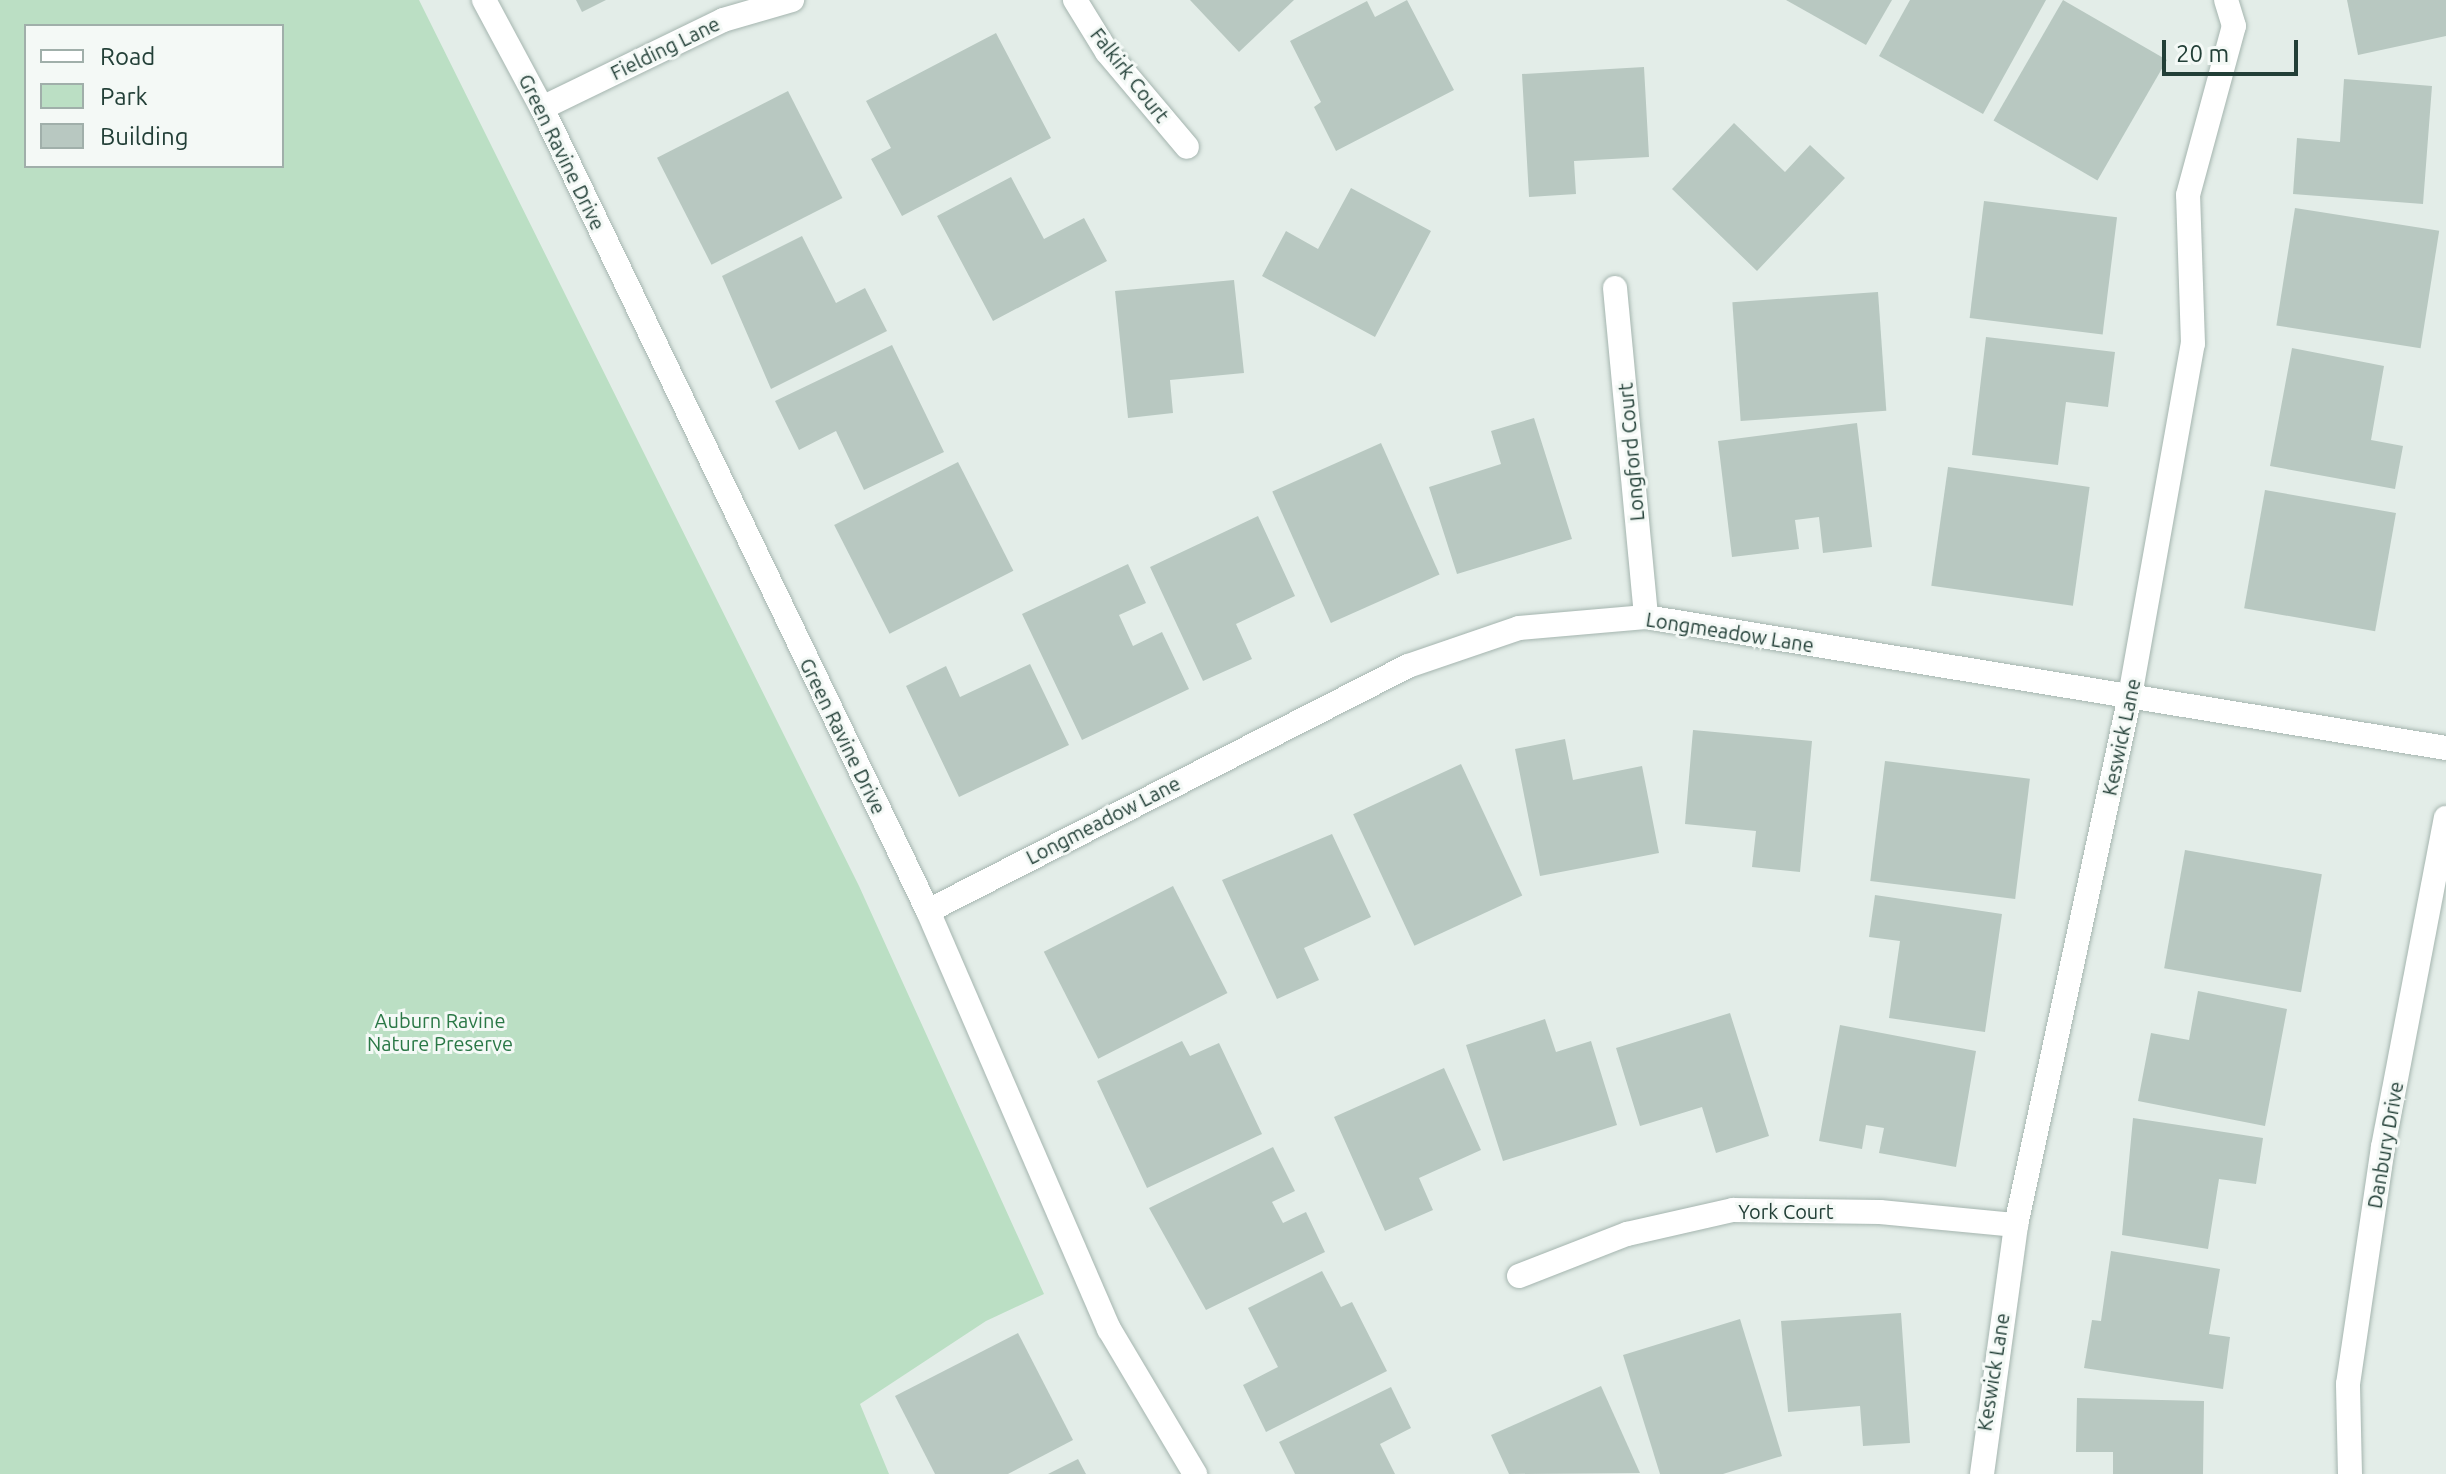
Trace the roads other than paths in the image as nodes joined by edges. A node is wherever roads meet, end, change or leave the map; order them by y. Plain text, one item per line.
1 (484, 0) edge
2 (792, 0) edge
3 (1075, 0) edge
4 (2226, 0) edge
5 (542, 108) junction
6 (1187, 147) dead end
7 (1615, 288) dead end
8 (1646, 617) junction
9 (2130, 696) junction
10 (2446, 748) edge
11 (2446, 818) edge
12 (928, 911) junction
13 (2016, 1225) junction
14 (1519, 1276) dead end
15 (1195, 1474) edge
16 (1982, 1474) edge
17 (2350, 1474) edge

1 - 5 street, Green Ravine Drive
2 - 5 street, Fielding Lane
3 - 6 street, Falkirk Court
4 - 9 street, Keswick Lane
5 - 12 street, Green Ravine Drive
7 - 8 street, Longford Court
8 - 9 street, Longmeadow Lane
8 - 12 street, Longmeadow Lane
9 - 10 street, Longmeadow Lane
9 - 13 street, Keswick Lane
11 - 17 street, Danbury Drive
12 - 15 street, Green Ravine Drive
13 - 14 street, York Court
13 - 16 street, Keswick Lane

